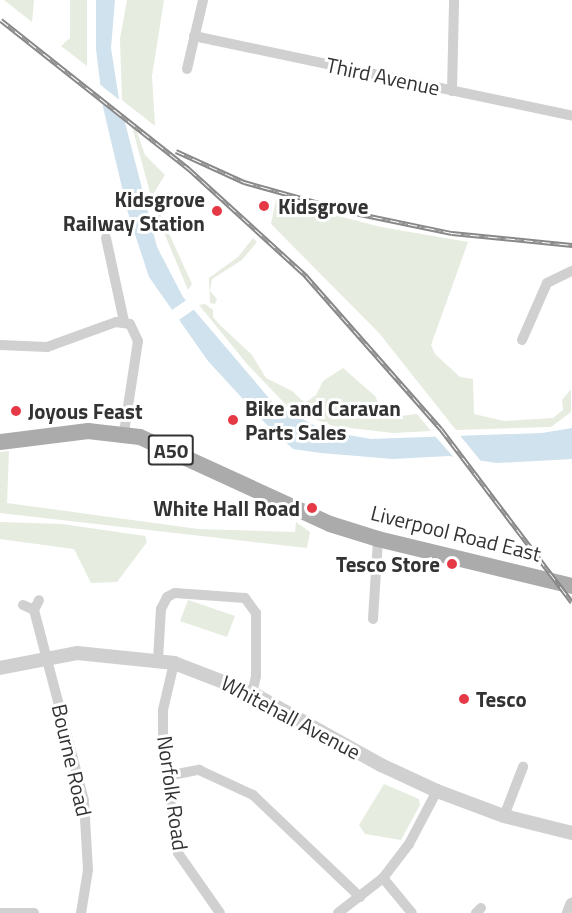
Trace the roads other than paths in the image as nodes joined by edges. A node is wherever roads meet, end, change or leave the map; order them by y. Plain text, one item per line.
1 (203, 0) edge
2 (454, 0) edge
3 (194, 36) junction
4 (187, 69) dead end
5 (452, 91) junction
6 (572, 116) edge
7 (106, 238) dead end
8 (572, 271) edge
9 (124, 321) junction
10 (522, 340) dead end
11 (0, 345) edge
12 (124, 433) junction
13 (0, 442) edge
14 (378, 539) junction
15 (572, 586) edge
16 (32, 605) dead end
17 (373, 619) dead end
18 (46, 657) junction
19 (158, 659) junction
20 (174, 663) junction
21 (0, 668) edge
22 (252, 693) junction
23 (523, 767) dead end
24 (167, 776) junction
25 (437, 791) junction
26 (504, 816) junction
27 (572, 833) edge
28 (383, 878) junction
29 (360, 897) junction
30 (572, 905) edge
31 (0, 908) edge
32 (0, 913) edge
33 (34, 913) edge
34 (81, 913) edge
35 (220, 913) edge
36 (338, 913) edge
37 (412, 913) edge
38 (569, 913) edge

1 - 3 street
2 - 5 street
3 - 4 street
3 - 5 street, Third Avenue
5 - 6 street, Third Avenue
7 - 9 street
8 - 10 street
9 - 11 street
9 - 12 street
12 - 13 main road, A50
12 - 14 main road, Liverpool Road East / A50
14 - 15 main road, Liverpool Road East / A50
14 - 17 street
16 - 18 street, Bourne Road
18 - 19 street, Whitehall Avenue
18 - 21 street, Whitehall Avenue
18 - 34 street, Bourne Road
19 - 20 street, Whitehall Avenue
19 - 22 street
20 - 22 street, Whitehall Avenue
20 - 24 street, Norfolk Road
22 - 25 street, Whitehall Avenue
23 - 26 street
24 - 29 street
24 - 35 street, Norfolk Road
25 - 26 street, Whitehall Avenue
25 - 28 street
26 - 27 street, Whitehall Avenue
28 - 29 street
28 - 37 street
29 - 36 street
30 - 38 street
31 - 32 street
32 - 33 street

